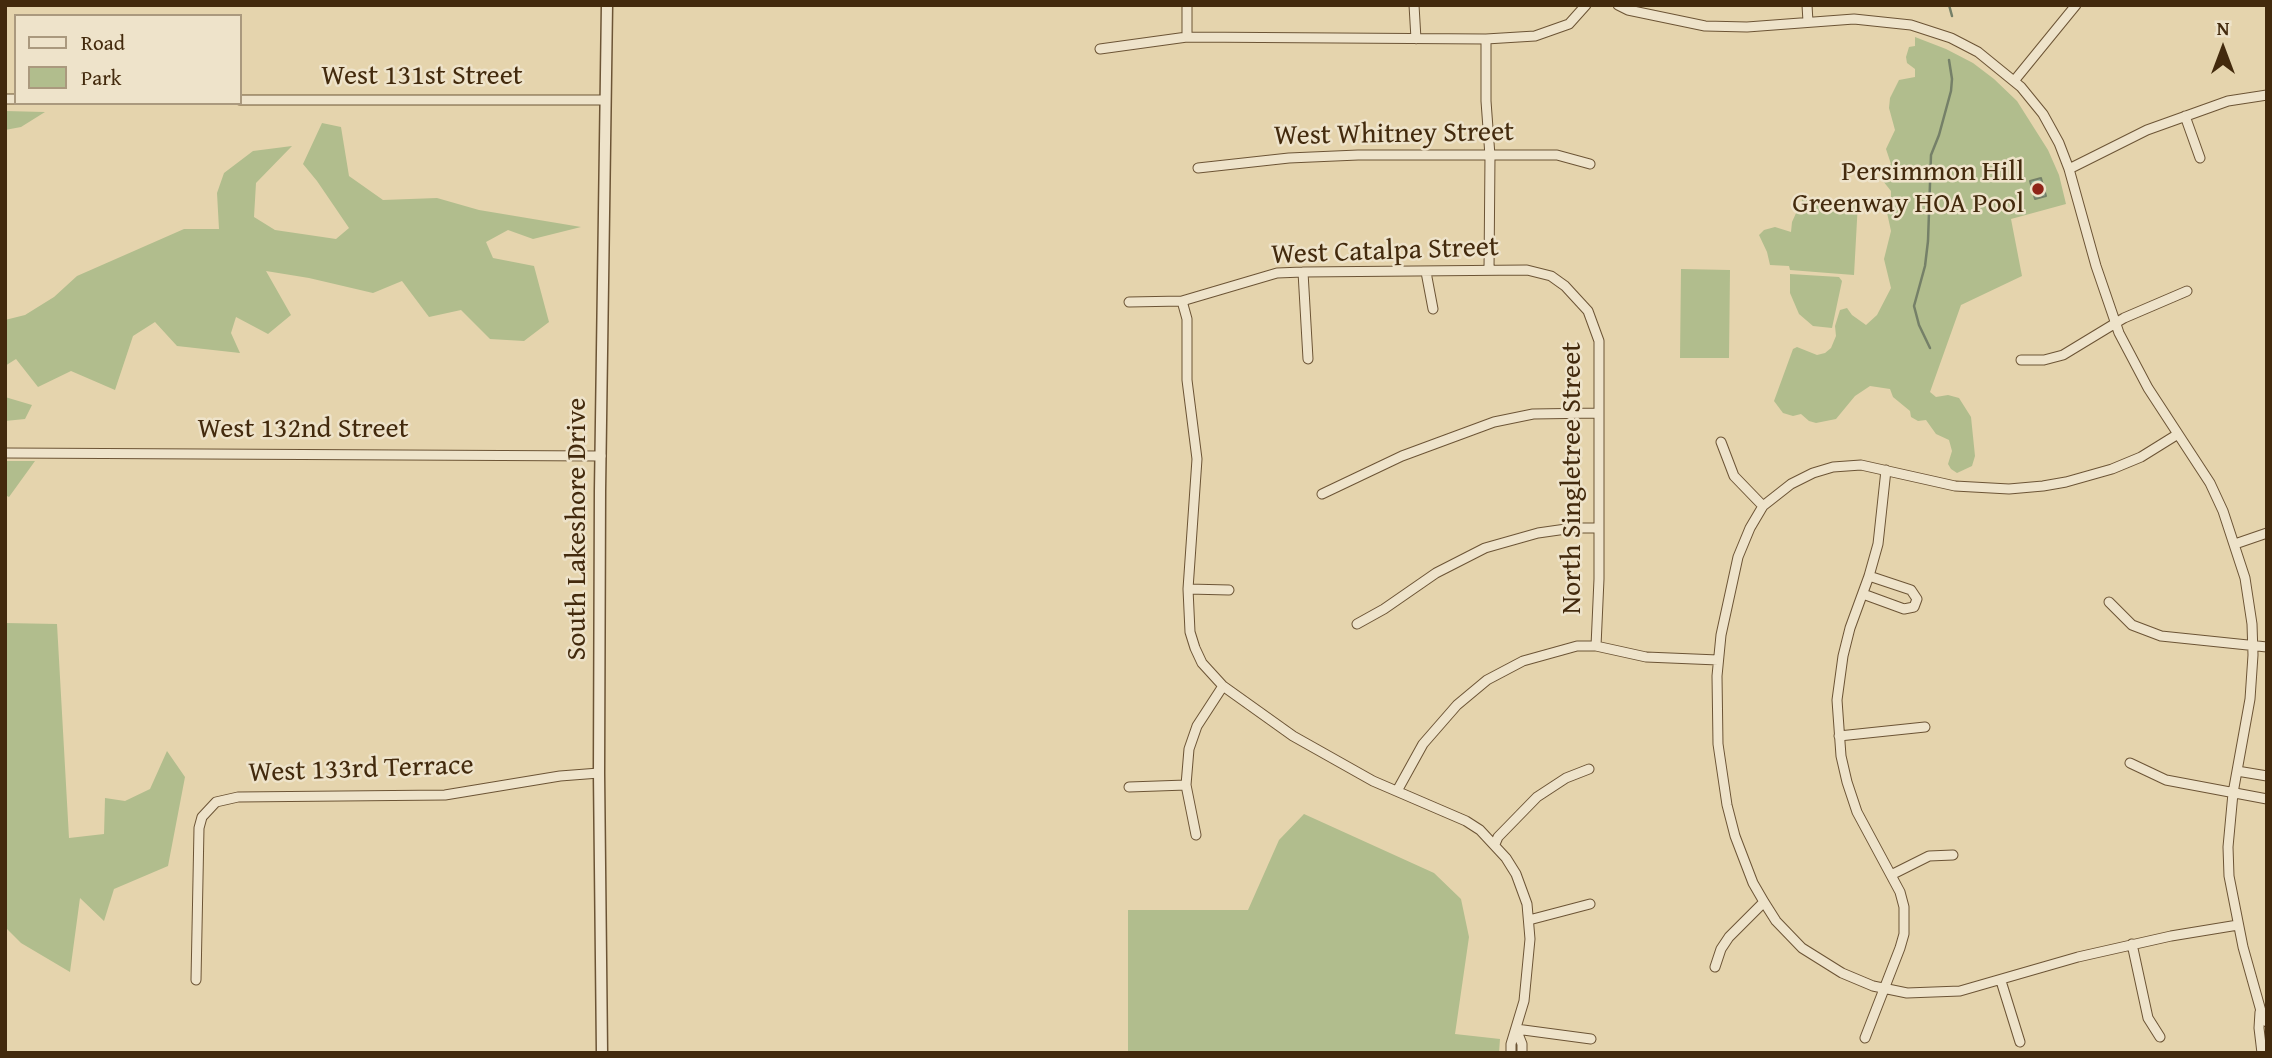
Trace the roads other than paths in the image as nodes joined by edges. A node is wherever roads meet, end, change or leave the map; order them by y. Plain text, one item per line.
1 (607, 5) edge
2 (1187, 5) edge
3 (1414, 5) edge
4 (1586, 5) edge
5 (1618, 5) edge
6 (1807, 5) edge
7 (2076, 5) edge
8 (1808, 22) junction
9 (1186, 37) junction
10 (1416, 39) junction
11 (1486, 39) junction
12 (1100, 49) dead end
13 (2014, 81) junction
14 (2267, 94) edge
15 (242, 100) edge
16 (605, 100) junction
17 (2185, 116) junction
18 (1490, 156) junction
19 (2200, 158) dead end
20 (1590, 164) dead end
21 (1198, 169) dead end
22 (2069, 169) junction
23 (1489, 271) junction
24 (1303, 272) junction
25 (1426, 272) junction
26 (2187, 291) dead end
27 (1182, 301) junction
28 (1129, 302) dead end
29 (1433, 309) dead end
30 (1588, 311) joint
31 (2116, 324) junction
32 (1308, 359) dead end
33 (2021, 360) dead end
34 (1598, 412) junction
35 (2178, 434) junction
36 (1721, 442) dead end
37 (5, 453) edge
38 (601, 456) junction
39 (1886, 470) junction
40 (1322, 494) dead end
41 (1763, 506) junction
42 (1599, 528) junction
43 (2267, 533) edge
44 (2235, 544) junction
45 (1870, 576) junction
46 (1188, 589) junction
47 (1230, 590) dead end
48 (1863, 594) junction
49 (2109, 602) dead end
50 (1357, 624) dead end
51 (2252, 645) junction
52 (1596, 646) junction
53 (2267, 647) edge
54 (1718, 660) junction
55 (1223, 686) junction
56 (1925, 727) dead end
57 (1839, 736) junction
58 (2130, 763) dead end
59 (1589, 769) dead end
60 (2237, 771) junction
61 (599, 773) junction
62 (2267, 776) edge
63 (1186, 785) junction
64 (1129, 787) dead end
65 (1397, 791) junction
66 (2233, 793) junction
67 (2267, 799) edge
68 (1196, 835) dead end
69 (1495, 844) junction
70 (1953, 855) dead end
71 (1891, 875) junction
72 (1764, 902) junction
73 (1590, 904) dead end
74 (1529, 920) junction
75 (2238, 925) junction
76 (2132, 944) junction
77 (1716, 967) dead end
78 (196, 980) dead end
79 (2001, 981) junction
80 (1885, 989) junction
81 (2261, 1011) junction
82 (2267, 1022) edge
83 (1516, 1029) junction
84 (2160, 1037) dead end
85 (1865, 1038) dead end
86 (1591, 1039) dead end
87 (2020, 1042) dead end
88 (602, 1053) edge
89 (1511, 1053) edge
90 (1522, 1053) edge
91 (2262, 1053) edge

1 - 16 street, South Lakeshore Drive
2 - 9 street
3 - 10 street
4 - 11 street
5 - 8 street
6 - 8 street
7 - 13 street
8 - 13 street
9 - 10 street
9 - 12 street
10 - 11 street
11 - 18 street
13 - 22 street
14 - 17 street
15 - 16 street, West 131st Street
16 - 38 street, South Lakeshore Drive
17 - 19 street
17 - 22 street
18 - 20 street, West Whitney Street
18 - 21 street, West Whitney Street
18 - 23 street
22 - 31 street
23 - 25 street, West Catalpa Street
23 - 30 street, West Catalpa Street
24 - 25 street, West Catalpa Street
24 - 27 street, West Catalpa Street
24 - 32 street
25 - 29 street
26 - 31 street
27 - 28 street, West Catalpa Street
27 - 46 street
30 - 34 street, North Singletree Street
31 - 33 street
31 - 35 street
34 - 40 street
34 - 42 street, North Singletree Street
35 - 39 street
35 - 44 street
36 - 41 street
37 - 38 street, West 132nd Street
38 - 61 street, South Lakeshore Drive
39 - 41 street
39 - 45 street
41 - 54 street
42 - 50 street
42 - 52 street, North Singletree Street
43 - 44 street
44 - 51 street
45 - 48 street
45 - 48 street
46 - 47 street
46 - 55 street
48 - 57 street
49 - 51 street
51 - 53 street
51 - 60 street
52 - 54 street
52 - 65 street
54 - 72 street
55 - 63 street
55 - 65 street
56 - 57 street
57 - 71 street
58 - 66 street
59 - 69 street
60 - 62 street
60 - 66 street
61 - 78 street, West 133rd Terrace
61 - 88 street, South Lakeshore Drive
63 - 64 street
63 - 68 street
65 - 69 street
66 - 67 street
66 - 75 street
69 - 74 street
70 - 71 street
71 - 80 street
72 - 77 street
72 - 80 street
73 - 74 street
74 - 83 street
75 - 76 street
75 - 81 street
76 - 79 street
76 - 84 street
79 - 80 street
79 - 87 street
80 - 85 street
81 - 82 street
81 - 91 street
83 - 86 street
83 - 89 street
83 - 90 street

